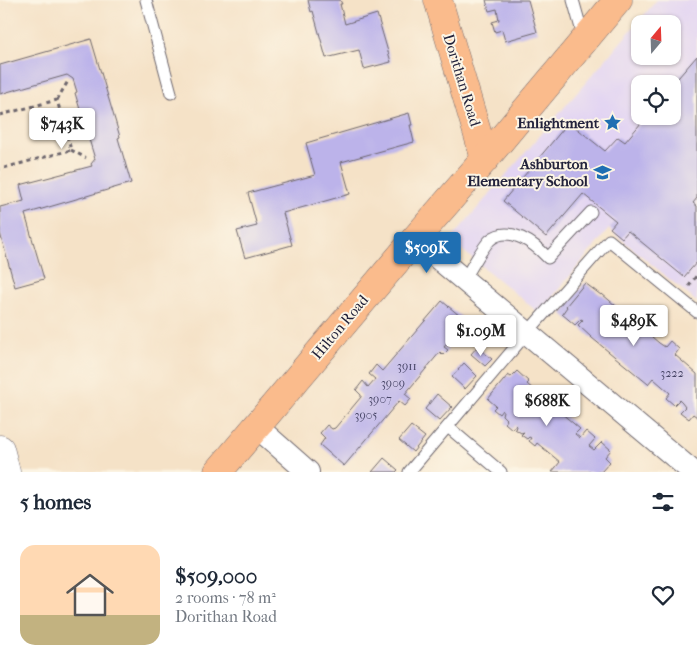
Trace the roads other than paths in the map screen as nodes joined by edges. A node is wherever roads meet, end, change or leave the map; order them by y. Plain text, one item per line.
1 (146, 0) edge
2 (438, 0) edge
3 (573, 0) edge
4 (618, 0) edge
5 (584, 41) junction
6 (171, 93) dead end
7 (485, 159) junction
8 (591, 212) dead end
9 (415, 239) junction
10 (464, 280) junction
11 (697, 312) edge
12 (527, 333) junction
13 (256, 427) junction
14 (448, 427) junction
15 (0, 449) edge
16 (6, 472) edge
17 (218, 472) edge
18 (308, 472) edge
19 (409, 472) edge
20 (501, 472) edge
21 (692, 472) edge

1 - 6 lane
2 - 7 main road, Dorithan Road
3 - 5 lane
4 - 5 main road, Hilton Road
5 - 7 main road, Hilton Road
7 - 9 main road, Hilton Road
8 - 10 lane
9 - 10 street
9 - 13 main road, Hilton Road
10 - 12 street
11 - 12 lane
12 - 14 lane
12 - 21 street
13 - 17 main road, Hilton Road
13 - 18 street
14 - 19 lane
14 - 20 lane
15 - 16 street

